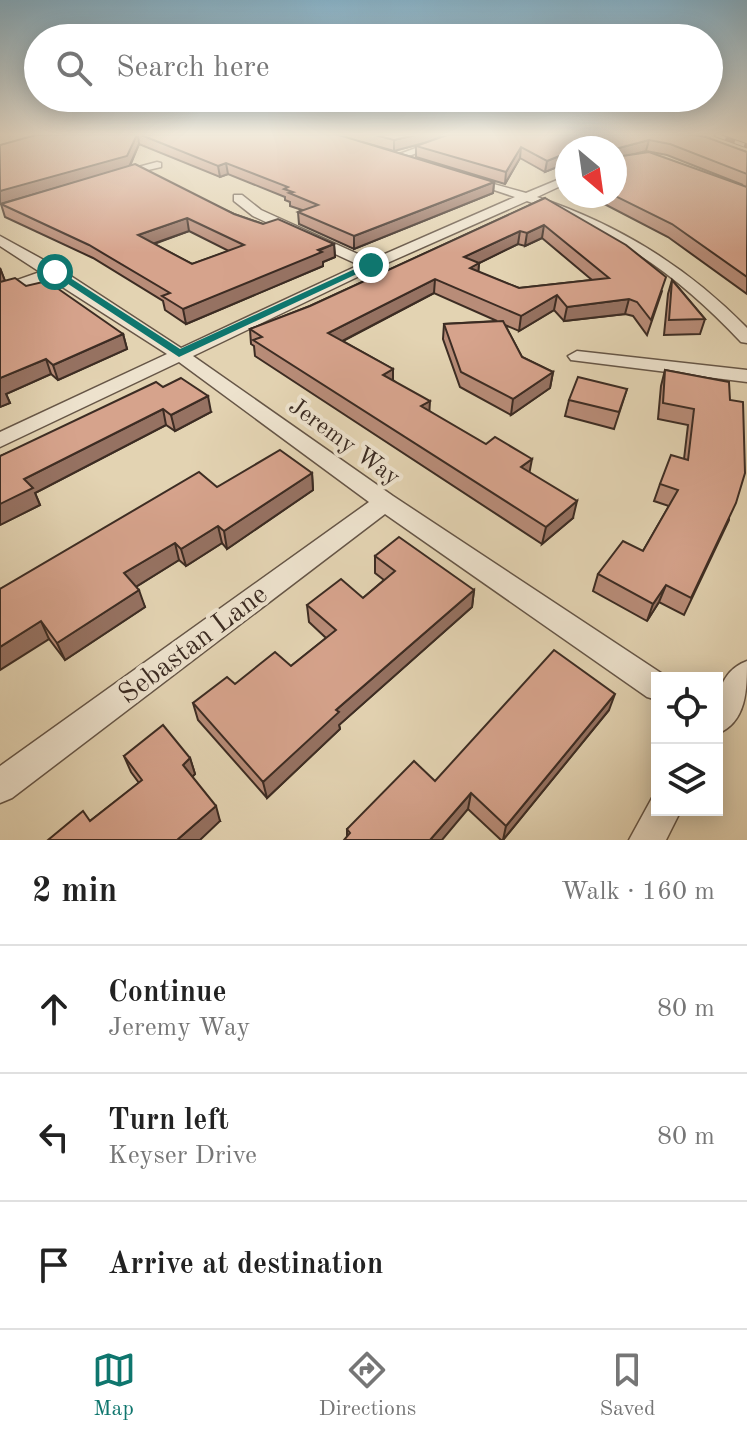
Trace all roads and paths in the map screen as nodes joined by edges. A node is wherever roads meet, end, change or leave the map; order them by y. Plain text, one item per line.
1 (122, 174) edge
2 (454, 174) edge
3 (100, 180) edge
4 (555, 184) edge
5 (525, 196) junction
6 (238, 198) dead end
7 (0, 240) edge
8 (371, 265) junction
9 (55, 272) junction
10 (0, 291) edge
11 (747, 338) edge
12 (179, 354) junction
13 (577, 356) dead end
14 (747, 376) edge
15 (0, 440) edge
16 (385, 502) junction
17 (747, 674) edge
18 (651, 683) edge
19 (723, 710) edge
20 (0, 786) edge
21 (661, 816) edge
22 (647, 840) edge

1 - 3 street
2 - 5 street
4 - 5 street
5 - 8 street
5 - 11 street
6 - 8 street
7 - 9 street, Jeremy Way
8 - 12 street
9 - 10 street
9 - 12 street, Jeremy Way
12 - 15 street
12 - 16 street, Jeremy Way
13 - 14 street
16 - 18 street, Jeremy Way
16 - 20 street, Sebastan Lane
17 - 19 street
21 - 22 street

